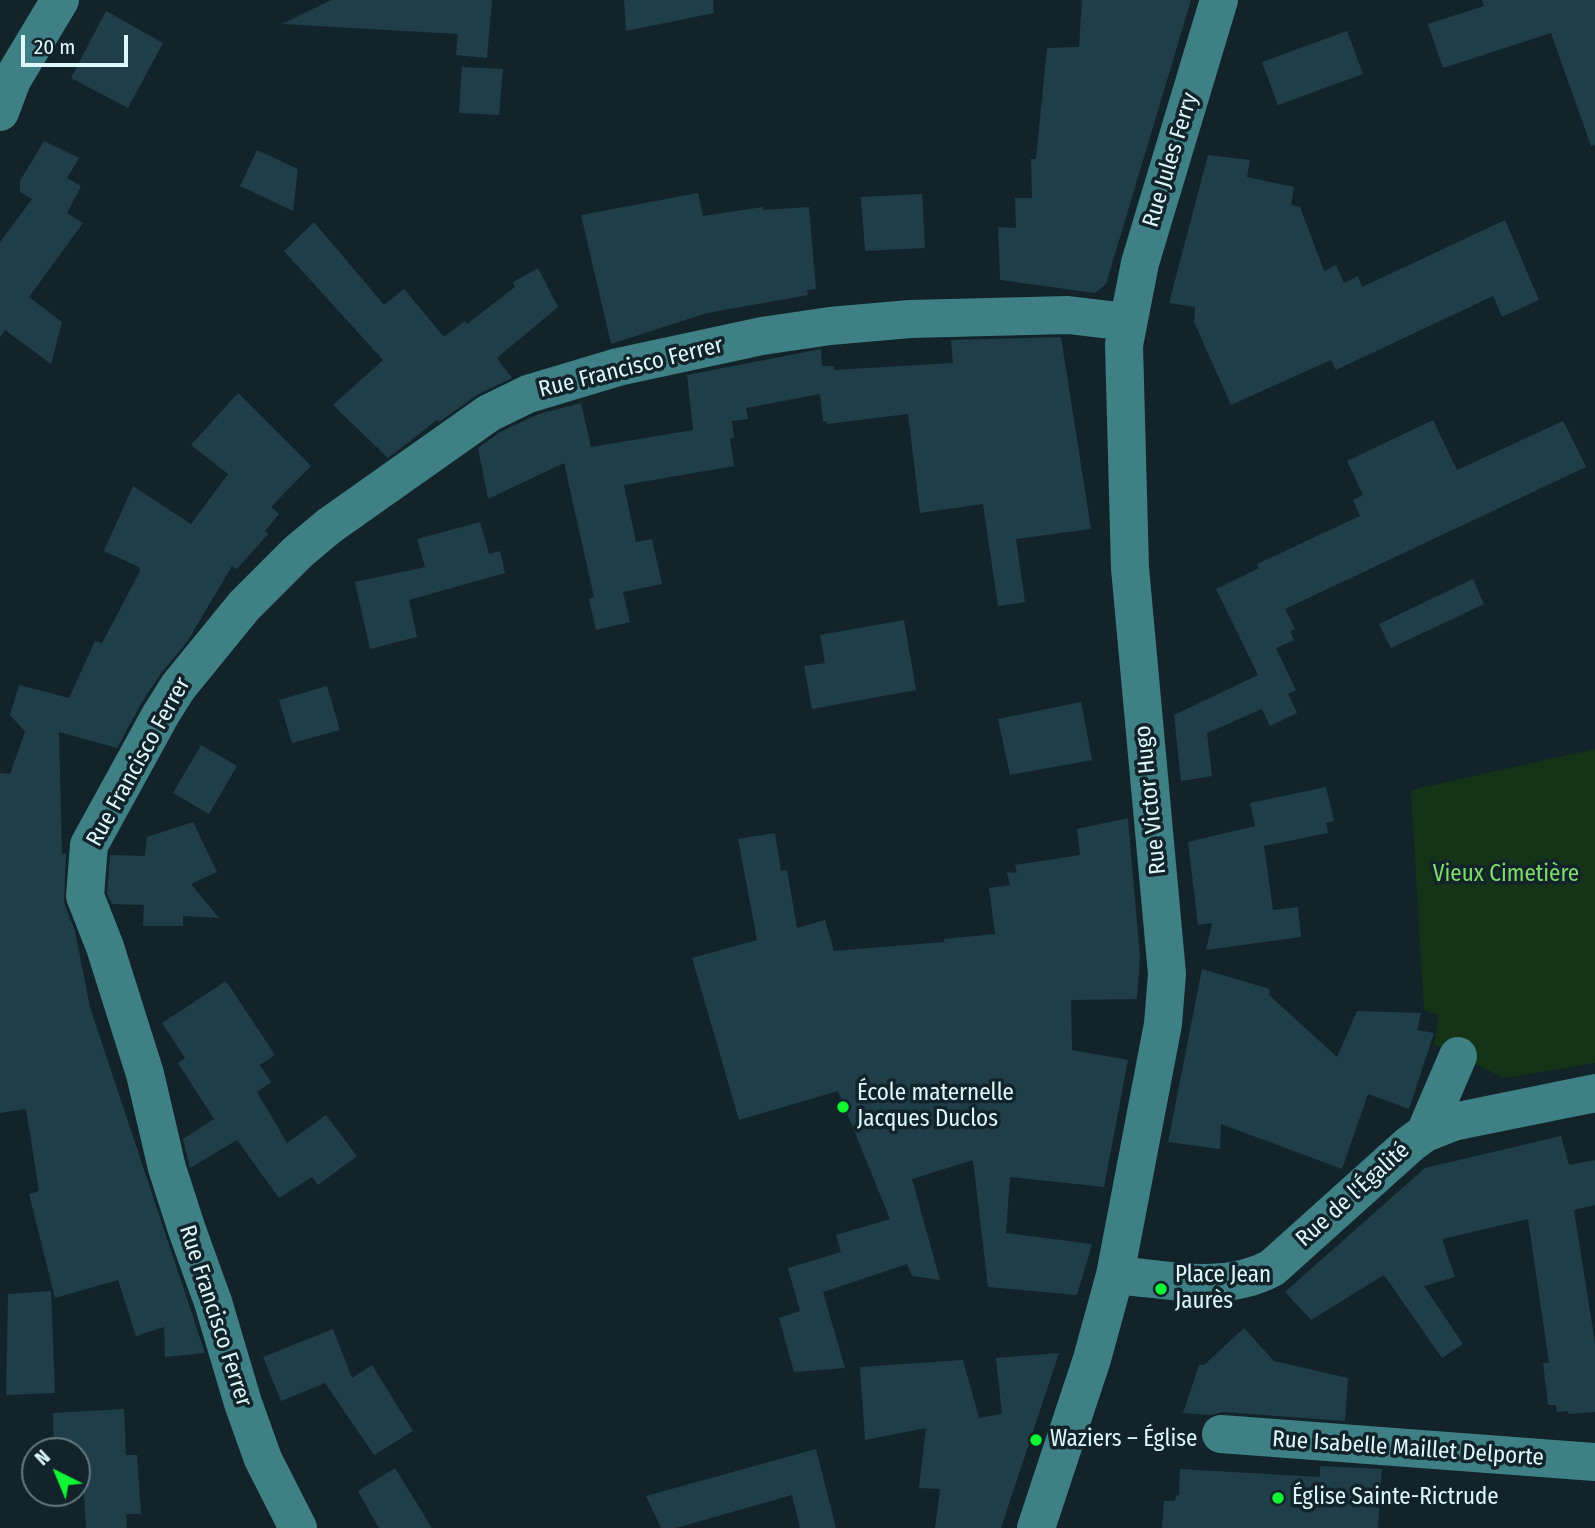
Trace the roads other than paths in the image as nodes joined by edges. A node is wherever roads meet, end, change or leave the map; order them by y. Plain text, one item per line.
1 (60, 0) edge
2 (1219, 0) edge
3 (0, 112) edge
4 (1127, 322) junction
5 (1458, 1056) dead end
6 (1595, 1093) edge
7 (1424, 1133) junction
8 (1115, 1275) junction
9 (1221, 1434) dead end
10 (1595, 1462) edge
11 (298, 1528) edge
12 (1036, 1528) edge

1 - 3 street
2 - 4 street, Rue Jules Ferry
4 - 8 street, Rue Victor Hugo
4 - 11 street, Rue Francisco Ferrer
5 - 7 street
6 - 7 street, Rue de l'Égalité
7 - 8 street, Rue de l'Égalité
8 - 12 street
9 - 10 street, Rue Isabelle Maillet Delporte

